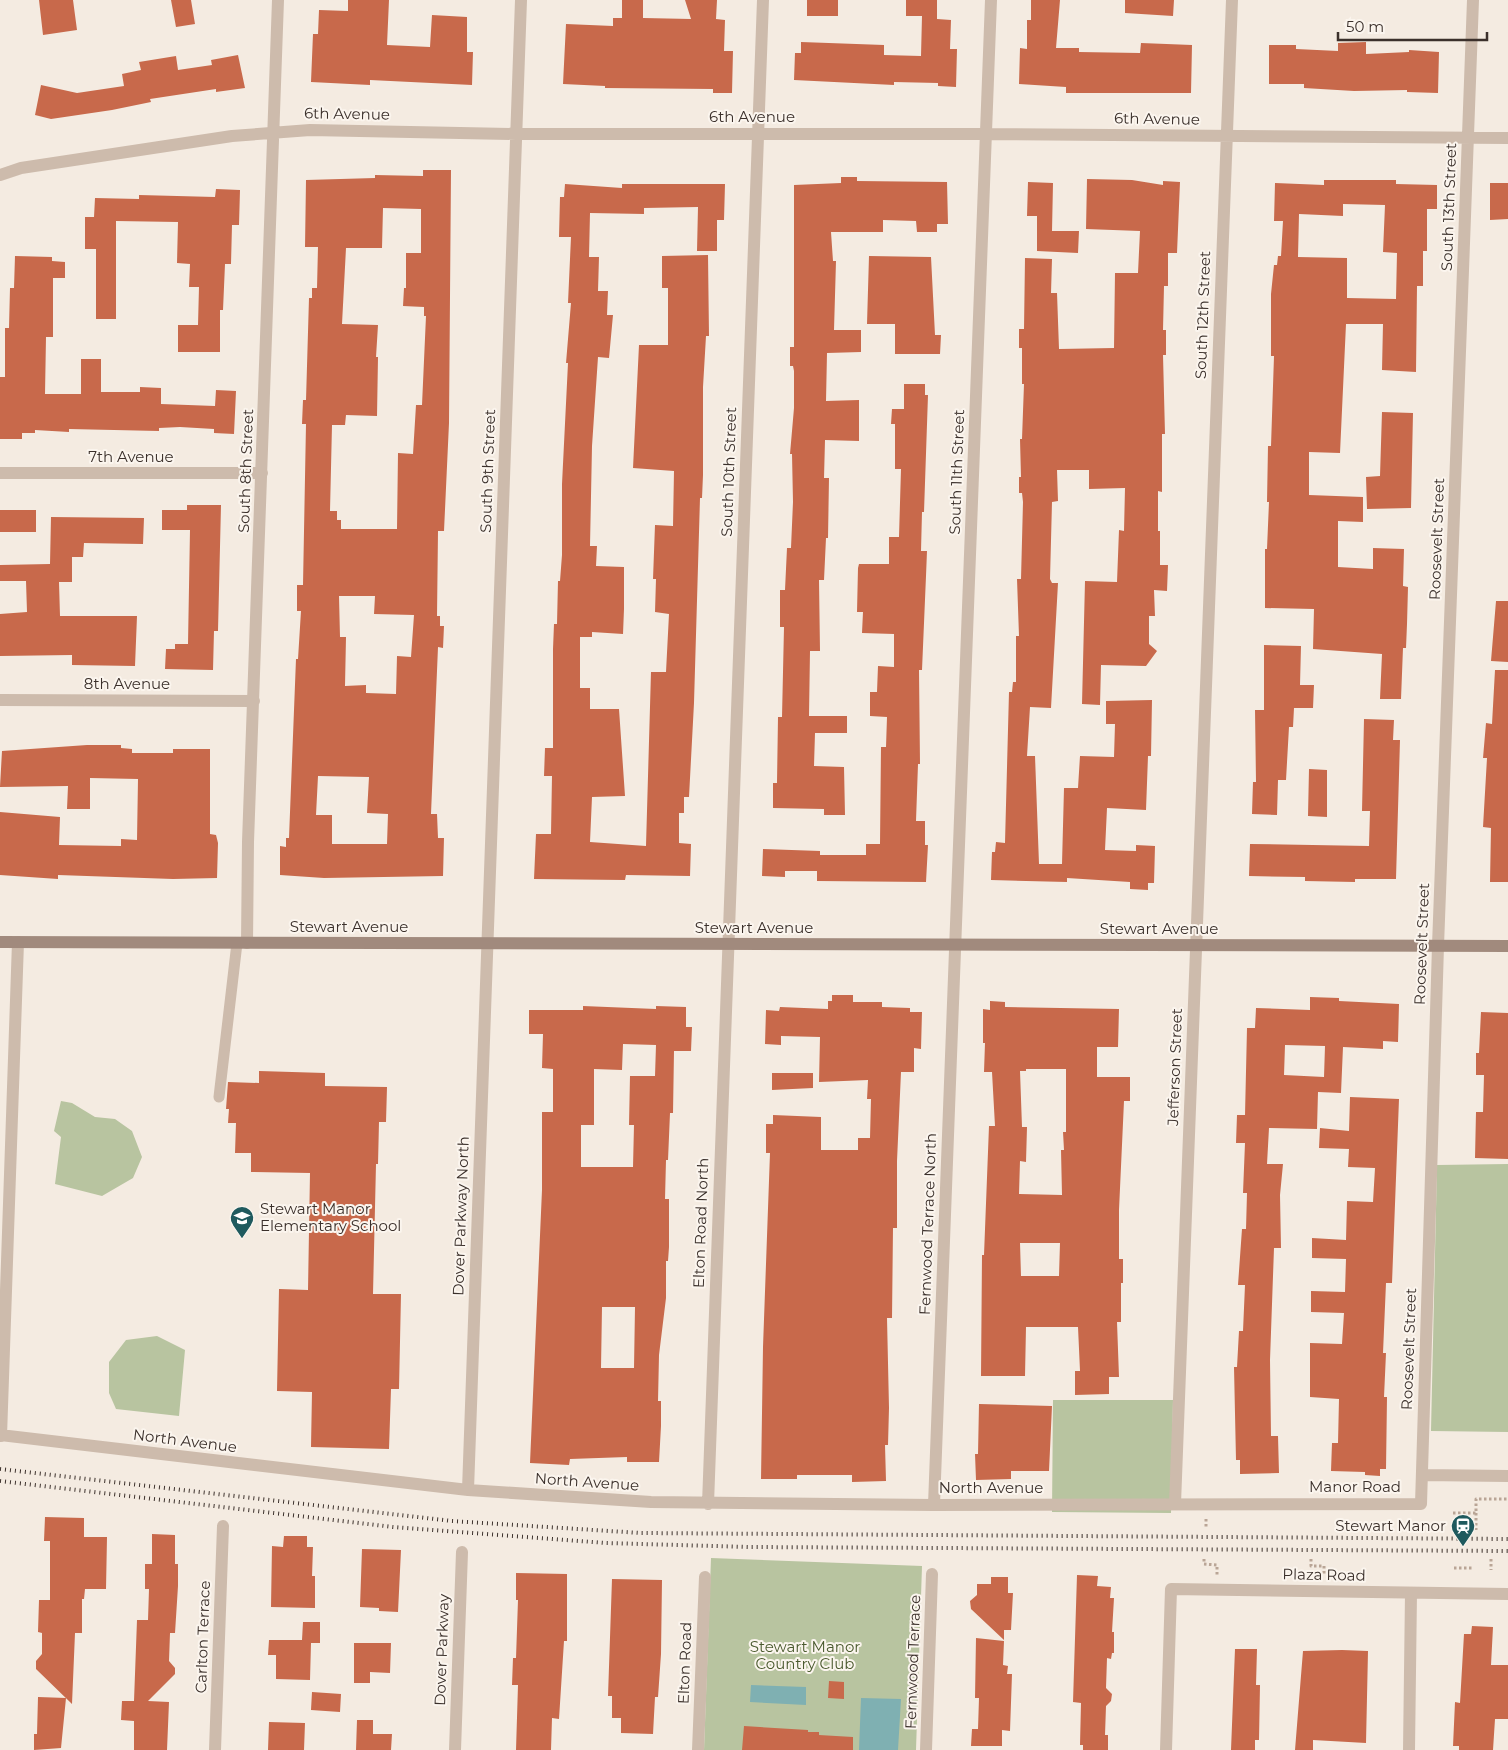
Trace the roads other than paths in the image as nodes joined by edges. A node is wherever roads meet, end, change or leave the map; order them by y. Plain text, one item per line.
1 (278, 0) edge
2 (521, 0) edge
3 (763, 0) edge
4 (990, 0) edge
5 (1232, 0) edge
6 (1473, 0) edge
7 (275, 131) junction
8 (758, 133) junction
9 (516, 134) junction
10 (986, 134) junction
11 (1226, 136) junction
12 (1468, 138) junction
13 (1508, 138) edge
14 (0, 175) edge
15 (1458, 414) joint
16 (0, 472) edge
17 (262, 473) junction
18 (1208, 631) joint
19 (0, 700) edge
20 (254, 701) junction
21 (0, 942) edge
22 (18, 942) junction
23 (242, 943) junction
24 (488, 944) junction
25 (728, 945) junction
26 (955, 945) junction
27 (1196, 945) junction
28 (1438, 946) junction
29 (1508, 946) edge
30 (219, 1098) dead end
31 (0, 1436) edge
32 (1422, 1475) junction
33 (1508, 1476) edge
34 (468, 1490) junction
35 (708, 1504) junction
36 (1175, 1504) junction
37 (934, 1505) junction
38 (223, 1526) dead end
39 (462, 1552) dead end
40 (932, 1574) dead end
41 (705, 1577) dead end
42 (1411, 1593) junction
43 (1508, 1594) edge
44 (215, 1750) edge
45 (455, 1750) edge
46 (698, 1750) edge
47 (926, 1750) edge
48 (1166, 1750) edge
49 (1409, 1750) edge

1 - 7 street, South 8th Street
2 - 9 street, South 9th Street
3 - 8 street, South 10th Street
4 - 10 street, South 11th Street
5 - 11 street, South 12th Street
6 - 12 street, South 13th Street
7 - 9 street, 6th Avenue
7 - 14 street, 6th Avenue
7 - 17 street, South 8th Street
8 - 9 street, 6th Avenue
8 - 10 street, 6th Avenue
8 - 25 street, South 10th Street
9 - 24 street, South 9th Street
10 - 11 street, 6th Avenue
10 - 26 street, South 11th Street
11 - 12 street, 6th Avenue
11 - 18 street, South 12th Street
12 - 13 street, 6th Avenue
12 - 15 street, South 13th Street
15 - 28 street, Roosevelt Street
16 - 17 street, 7th Avenue
17 - 20 street, South 8th Street
18 - 27 street, Jefferson Street
19 - 20 street, 8th Avenue
20 - 23 street, South 8th Street
21 - 22 main road, Stewart Avenue
22 - 23 main road, Stewart Avenue
22 - 31 street
23 - 24 main road, Stewart Avenue
23 - 30 lane
24 - 25 main road, Stewart Avenue
24 - 34 street, Dover Parkway North
25 - 26 main road, Stewart Avenue
25 - 35 street, Elton Road North
26 - 27 main road, Stewart Avenue
26 - 37 street, Fernwood Terrace North
27 - 28 main road, Stewart Avenue
27 - 36 street, Jefferson Street
28 - 29 main road, Stewart Avenue
28 - 32 street, Roosevelt Street
31 - 34 street, North Avenue
32 - 33 street, Manor Road
32 - 36 street, Manor Road
34 - 35 street, North Avenue
35 - 37 street, North Avenue
36 - 37 street, North Avenue
38 - 44 street, Carlton Terrace
39 - 45 street, Dover Parkway
40 - 47 street, Fernwood Terrace
41 - 46 street, Elton Road
42 - 43 street, Plaza Road
42 - 48 street, Plaza Road
42 - 49 street

